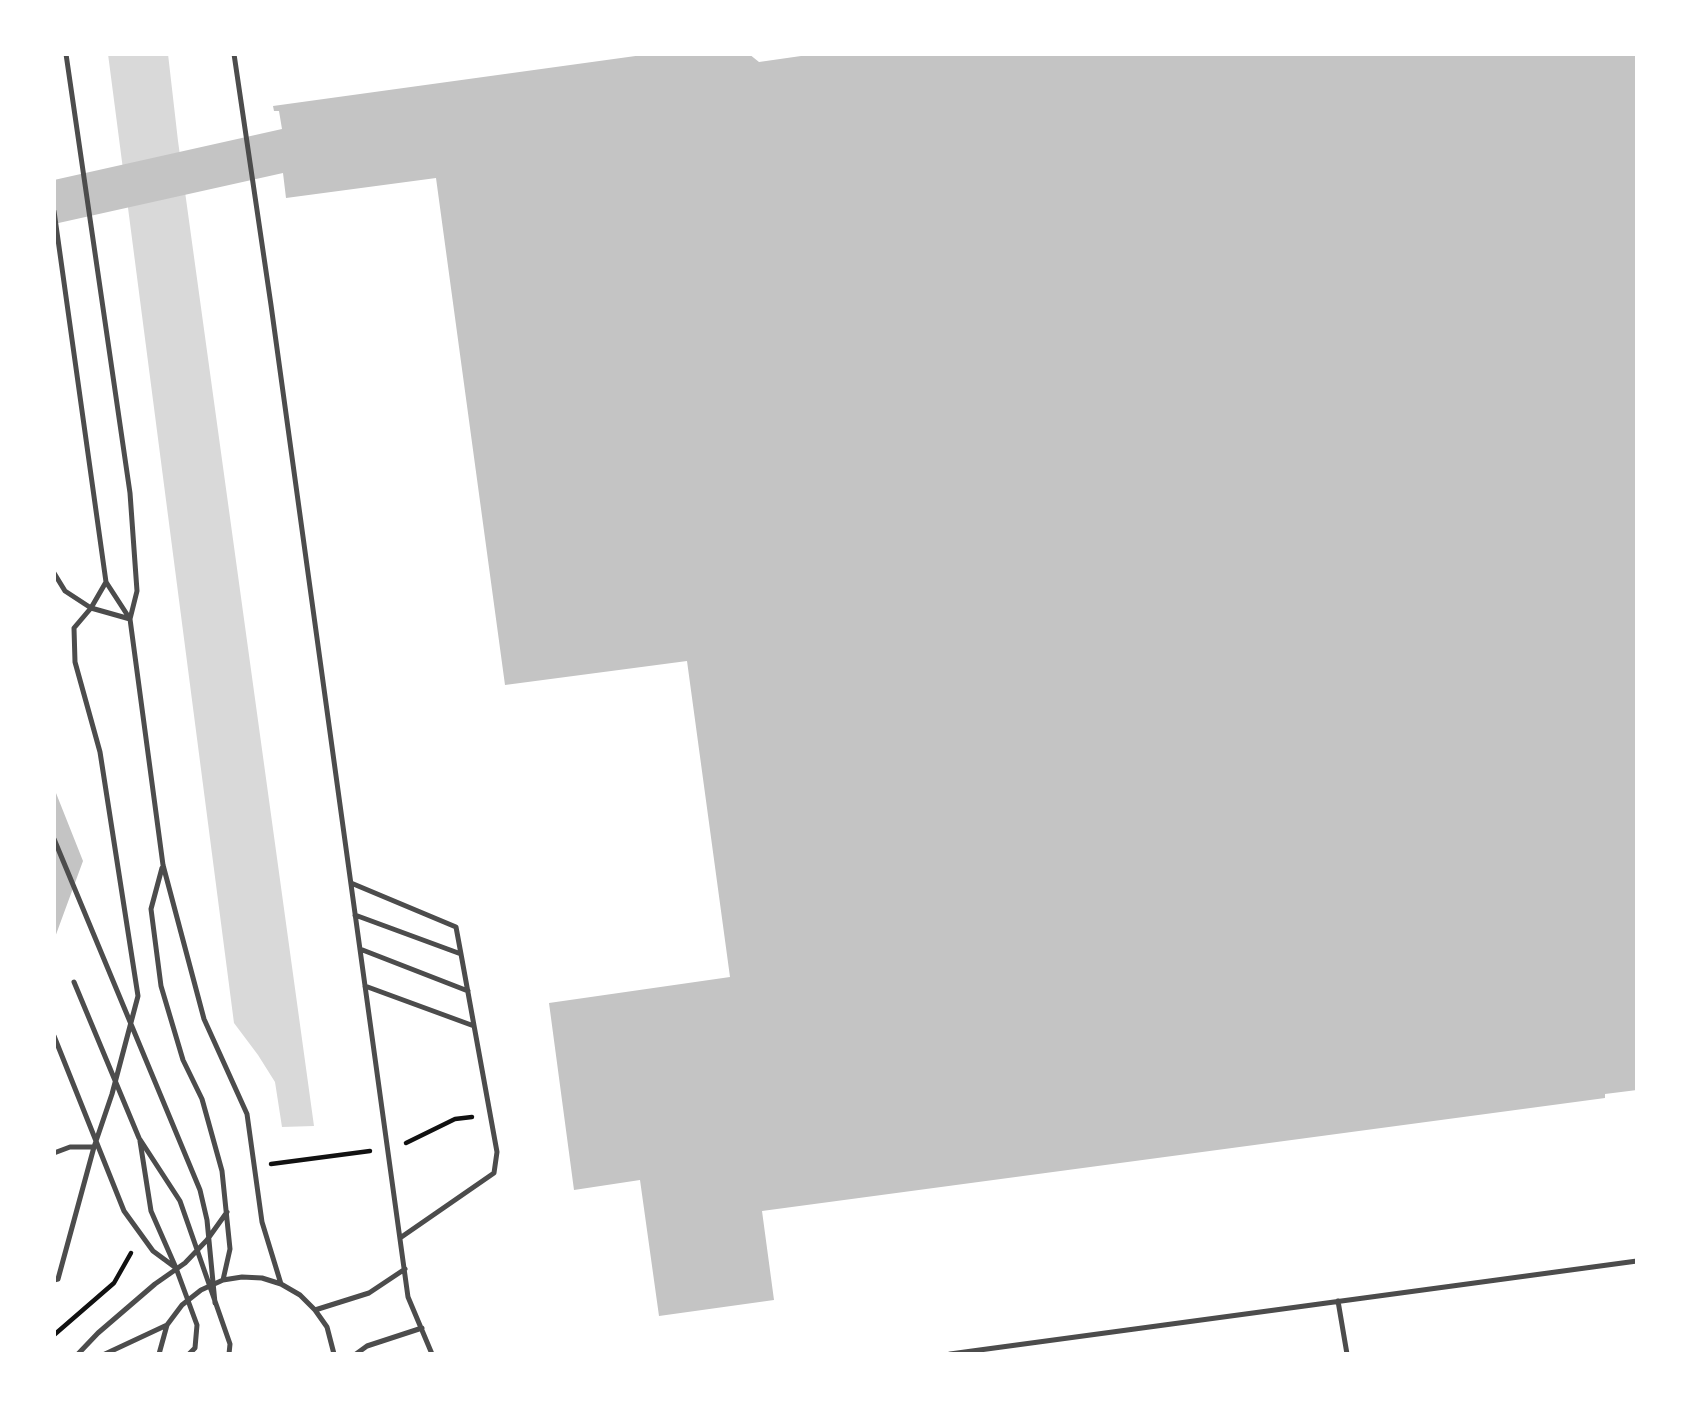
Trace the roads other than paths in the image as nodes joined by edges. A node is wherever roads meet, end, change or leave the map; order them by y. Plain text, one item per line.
1 (66, 54) edge
2 (234, 54) edge
3 (54, 211) edge
4 (54, 573) edge
5 (106, 582) junction
6 (91, 608) junction
7 (130, 619) junction
8 (54, 839) edge
9 (163, 865) junction
10 (351, 883) junction
11 (355, 915) junction
12 (360, 949) junction
13 (461, 954) junction
14 (74, 982) dead end
15 (365, 986) junction
16 (468, 991) junction
17 (474, 1026) junction
18 (54, 1036) edge
19 (139, 1138) junction
20 (94, 1147) junction
21 (54, 1153) edge
22 (227, 1212) junction
23 (400, 1238) junction
24 (1637, 1261) edge
25 (176, 1268) junction
26 (405, 1269) junction
27 (54, 1280) edge
28 (223, 1280) junction
29 (281, 1284) junction
30 (1338, 1301) junction
31 (215, 1303) junction
32 (315, 1310) junction
33 (167, 1325) junction
34 (422, 1328) junction
35 (78, 1354) edge
36 (105, 1354) edge
37 (159, 1354) edge
38 (189, 1354) edge
39 (229, 1354) edge
40 (334, 1354) edge
41 (356, 1354) edge
42 (432, 1354) edge
43 (950, 1354) edge
44 (1347, 1354) edge

1 - 7 lane
2 - 10 lane
3 - 5 lane
4 - 6 lane
5 - 6 lane
5 - 7 lane
6 - 7 lane
6 - 20 lane
7 - 9 lane
8 - 31 lane
9 - 22 lane
9 - 29 lane
10 - 11 lane
10 - 13 lane
11 - 12 lane
11 - 13 lane
12 - 15 lane
12 - 16 lane
13 - 16 lane
14 - 19 lane
15 - 17 lane
15 - 23 lane
16 - 17 lane
17 - 23 lane
18 - 25 lane
19 - 25 lane
19 - 31 lane
20 - 21 lane
20 - 27 lane
22 - 28 lane
22 - 35 lane
23 - 26 lane
24 - 30 lane
25 - 38 lane
26 - 32 lane
26 - 34 lane
28 - 29 lane
28 - 33 lane
29 - 32 lane
30 - 43 lane
30 - 44 lane
31 - 39 lane
32 - 40 lane
33 - 36 lane
33 - 37 lane
34 - 41 lane
34 - 42 lane

